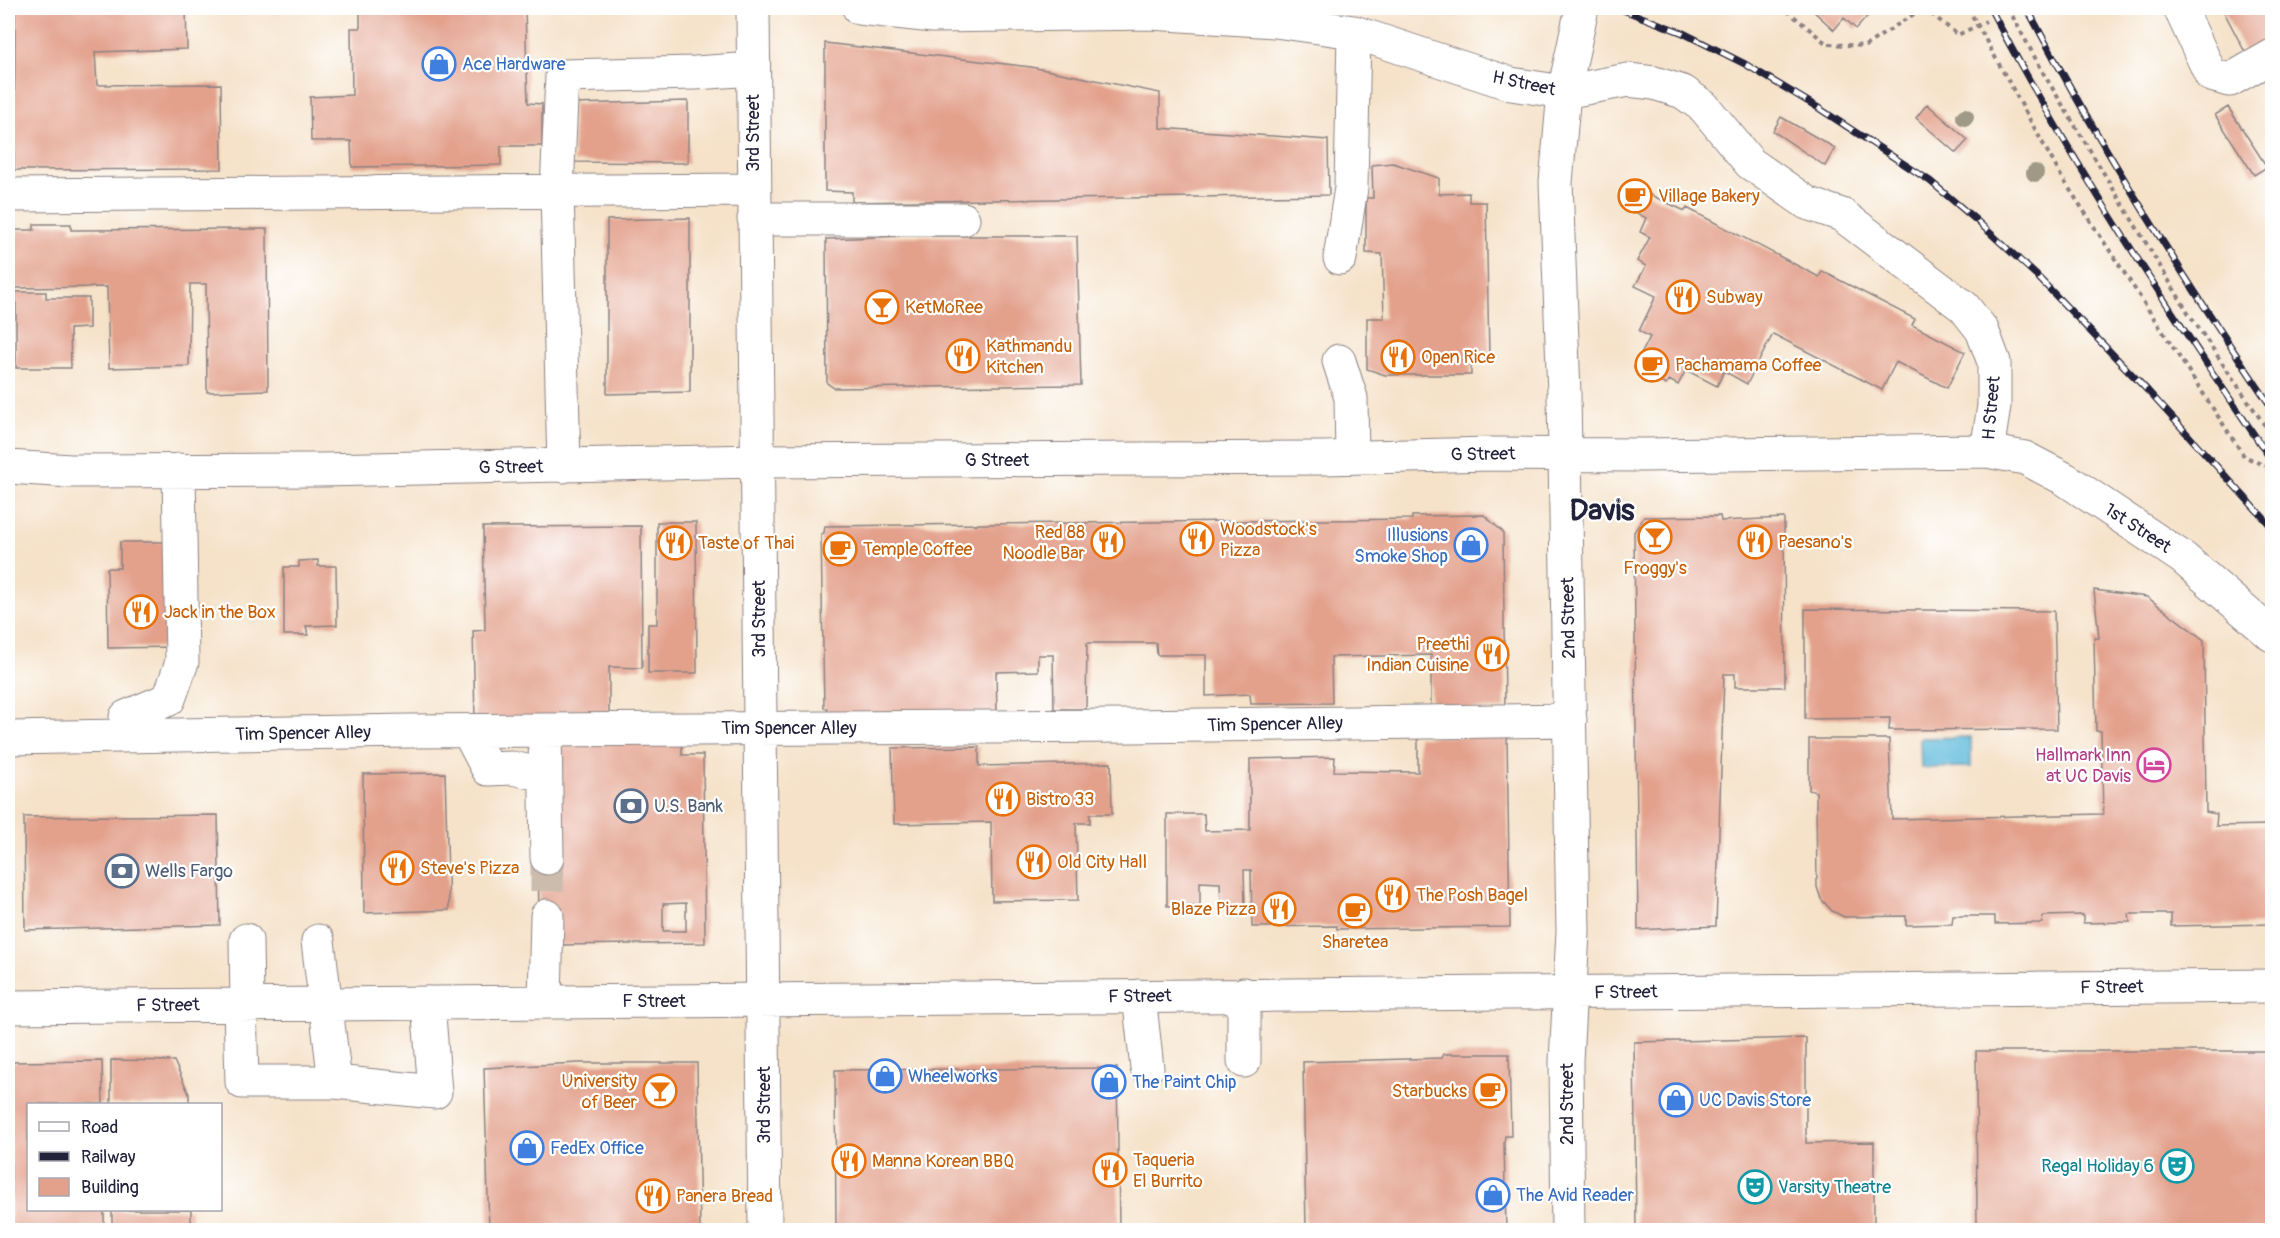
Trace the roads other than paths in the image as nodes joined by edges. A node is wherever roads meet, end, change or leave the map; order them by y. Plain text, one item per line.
1 (753, 8) edge
2 (859, 8) edge
3 (1582, 8) edge
4 (2180, 8) edge
5 (1354, 32) junction
6 (2272, 56) edge
7 (753, 69) junction
8 (1564, 92) junction
9 (557, 191) junction
10 (8, 195) edge
11 (754, 205) junction
12 (963, 219) dead end
13 (1340, 258) dead end
14 (1340, 361) dead end
15 (1987, 452) junction
16 (1565, 455) junction
17 (1338, 458) junction
18 (758, 461) junction
19 (564, 466) junction
20 (8, 467) edge
21 (179, 470) junction
22 (2272, 634) edge
23 (126, 717) dead end
24 (1570, 720) junction
25 (758, 729) junction
26 (545, 730) junction
27 (468, 731) junction
28 (8, 738) edge
29 (545, 775) junction
30 (547, 858) tunnel mouth
31 (547, 916) tunnel mouth
32 (246, 940) dead end
33 (318, 941) dead end
34 (2272, 986) edge
35 (1570, 992) junction
36 (1244, 994) junction
37 (1139, 996) junction
38 (762, 1000) junction
39 (545, 1001) junction
40 (428, 1003) junction
41 (244, 1004) junction
42 (324, 1004) junction
43 (8, 1007) edge
44 (1244, 1060) dead end
45 (1146, 1068) dead end
46 (335, 1082) junction
47 (765, 1230) edge
48 (1568, 1230) edge

1 - 7 street, 3rd Street
2 - 5 street, H Street
3 - 8 street, 2nd Street
4 - 6 street
5 - 8 street, H Street
5 - 13 street
7 - 9 street
7 - 11 street, 3rd Street
8 - 15 street, H Street
8 - 16 street, 2nd Street
9 - 10 street
9 - 11 street
9 - 19 street
11 - 12 street
11 - 18 street, 3rd Street
14 - 17 street
15 - 16 street, G Street
15 - 22 street, 1st Street
16 - 17 street, G Street
16 - 24 street, 2nd Street
17 - 18 street, G Street
18 - 19 street, G Street
18 - 25 street, 3rd Street
19 - 21 street, G Street
20 - 21 street, G Street
21 - 23 street
24 - 25 street, Tim Spencer Alley
24 - 35 street, 2nd Street
25 - 26 street, Tim Spencer Alley
25 - 38 street, 3rd Street
26 - 27 street, Tim Spencer Alley
26 - 29 street
27 - 28 street, Tim Spencer Alley
27 - 29 street
29 - 30 street
31 - 39 street
32 - 41 street
33 - 42 street
34 - 35 street, F Street
35 - 36 street, F Street
35 - 48 street, 2nd Street
36 - 37 street, F Street
36 - 44 street
37 - 38 street, F Street
37 - 45 street
38 - 39 street, F Street
38 - 47 street, 3rd Street
39 - 40 street, F Street
40 - 42 street, F Street
40 - 46 street
41 - 42 street, F Street
41 - 43 street, F Street
41 - 46 street
42 - 46 street

